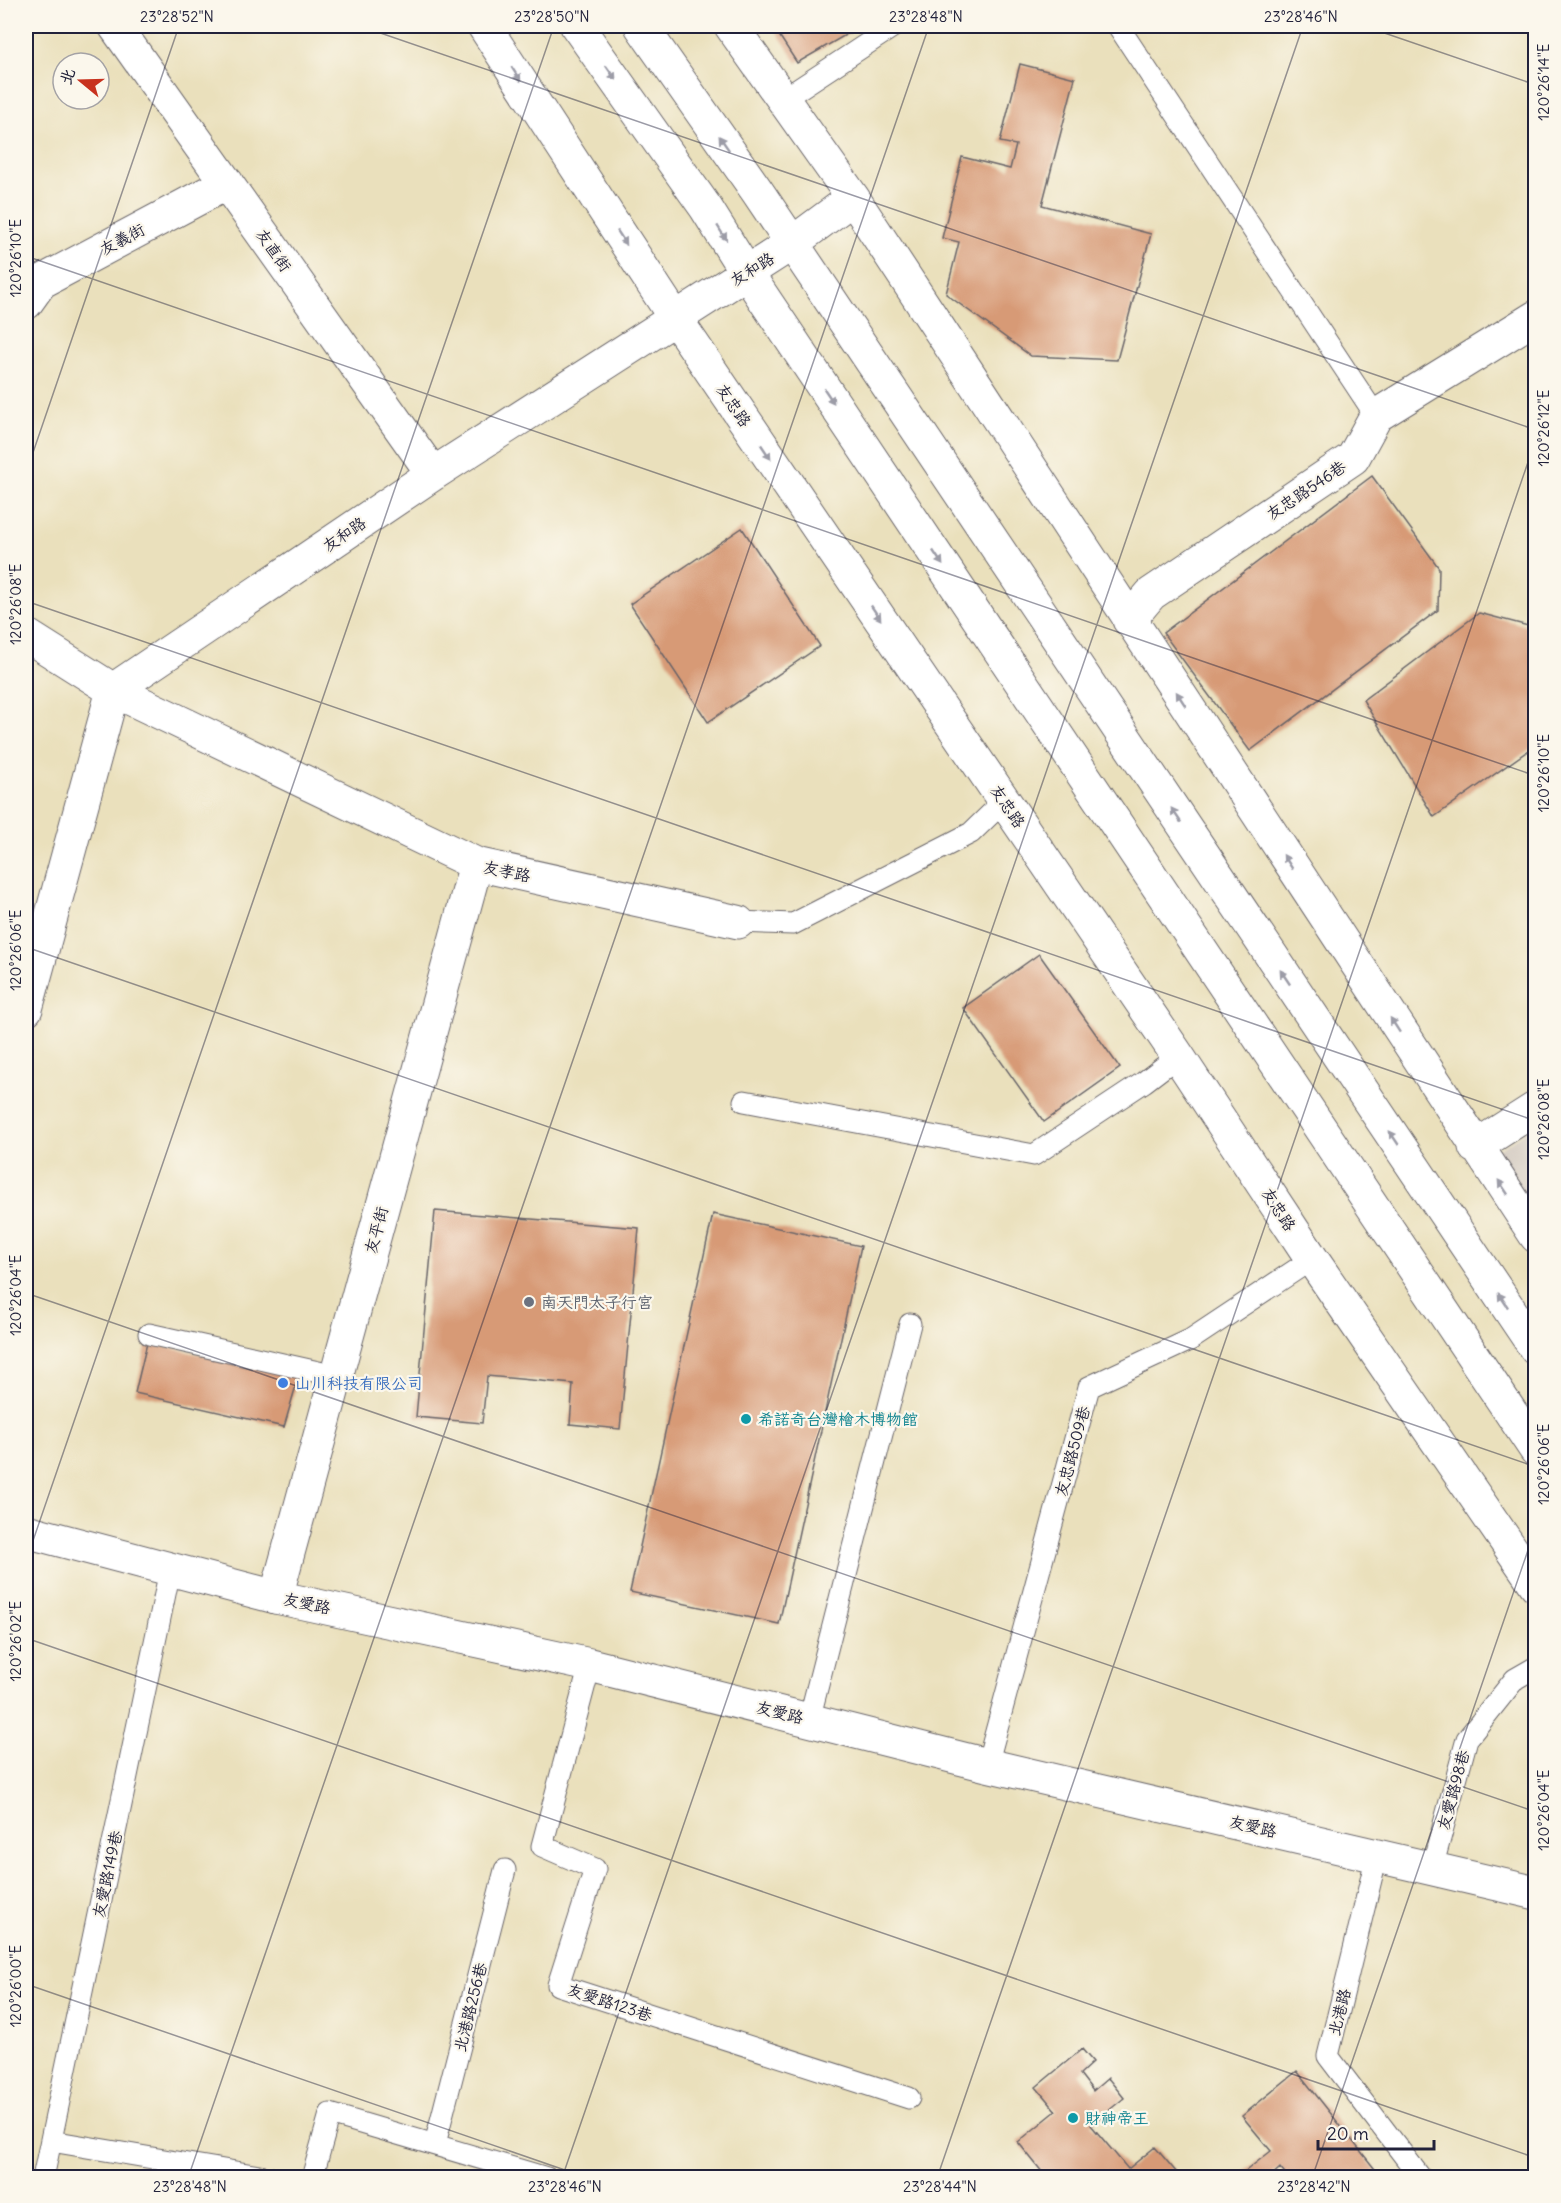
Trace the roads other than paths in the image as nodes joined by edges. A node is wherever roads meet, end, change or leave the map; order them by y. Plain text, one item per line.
1 (115, 26) edge
2 (484, 26) edge
3 (577, 26) edge
4 (641, 26) edge
5 (731, 26) edge
6 (894, 26) edge
7 (1118, 26) edge
8 (782, 100) junction
9 (227, 183) junction
10 (853, 198) junction
11 (791, 244) junction
12 (746, 272) junction
13 (26, 303) edge
14 (1536, 317) edge
15 (675, 318) junction
16 (1376, 416) junction
17 (433, 474) junction
18 (1129, 620) junction
19 (26, 635) edge
20 (113, 690) junction
21 (1004, 801) junction
22 (476, 864) junction
23 (738, 922) joint
24 (26, 1009) edge
25 (1178, 1056) junction
26 (744, 1101) dead end
27 (1536, 1108) edge
28 (1475, 1147) junction
29 (1536, 1236) edge
30 (1312, 1260) junction
31 (910, 1324) dead end
32 (149, 1334) dead end
33 (1536, 1349) edge
34 (336, 1376) junction
35 (1536, 1450) edge
36 (26, 1531) edge
37 (170, 1570) junction
38 (1536, 1585) edge
39 (276, 1597) junction
40 (590, 1665) junction
41 (1536, 1667) edge
42 (809, 1719) junction
43 (987, 1765) junction
44 (1377, 1855) junction
45 (1432, 1869) junction
46 (505, 1870) dead end
47 (1536, 1893) edge
48 (909, 2098) dead end
49 (51, 2141) junction
50 (435, 2144) junction
51 (43, 2178) edge
52 (271, 2178) edge
53 (312, 2178) edge
54 (547, 2178) edge
55 (1421, 2178) edge

1 - 9 street, 友直街
2 -> 15 street, 友忠路
3 -> 12 street
11 -> 4 street
5 - 8 street
6 - 8 lane
7 - 16 lane
8 - 10 street
9 - 13 street, 友義街
9 - 17 street, 友直街
10 - 11 street, 友和路
10 - 18 street
11 - 12 street, 友和路
33 -> 11 street
12 - 15 street, 友和路
12 -> 35 street
14 - 16 street, 友忠路546巷
15 - 17 street, 友和路
15 -> 21 street, 友忠路
16 - 18 street, 友忠路546巷
17 - 20 street, 友和路
28 -> 18 street
19 - 20 street, 友孝路
20 - 22 street, 友孝路
20 - 24 street
21 - 23 lane, 友孝路
21 - 25 street, 友忠路
22 - 23 street, 友孝路
22 - 34 street, 友平街
25 - 26 lane
25 - 30 street, 友忠路
27 - 28 street
29 -> 28 street
30 - 38 street, 友忠路
30 - 43 lane, 友忠路509巷
31 - 42 lane
32 - 34 lane
34 - 39 street, 友平街
36 - 37 street, 友愛路
37 - 39 street, 友愛路
37 - 49 lane, 友愛路149巷
39 - 40 street, 友愛路
40 - 42 street, 友愛路
40 - 48 lane, 友愛路123巷
41 - 45 lane, 友愛路98巷
42 - 43 street, 友愛路
43 - 44 street, 友愛路
44 - 45 street, 友愛路
44 - 55 lane, 北港路
45 - 47 street, 友愛路
46 - 50 lane, 北港路256巷
49 - 51 lane, 友愛路149巷
49 - 52 lane
50 - 53 lane
50 - 54 lane

